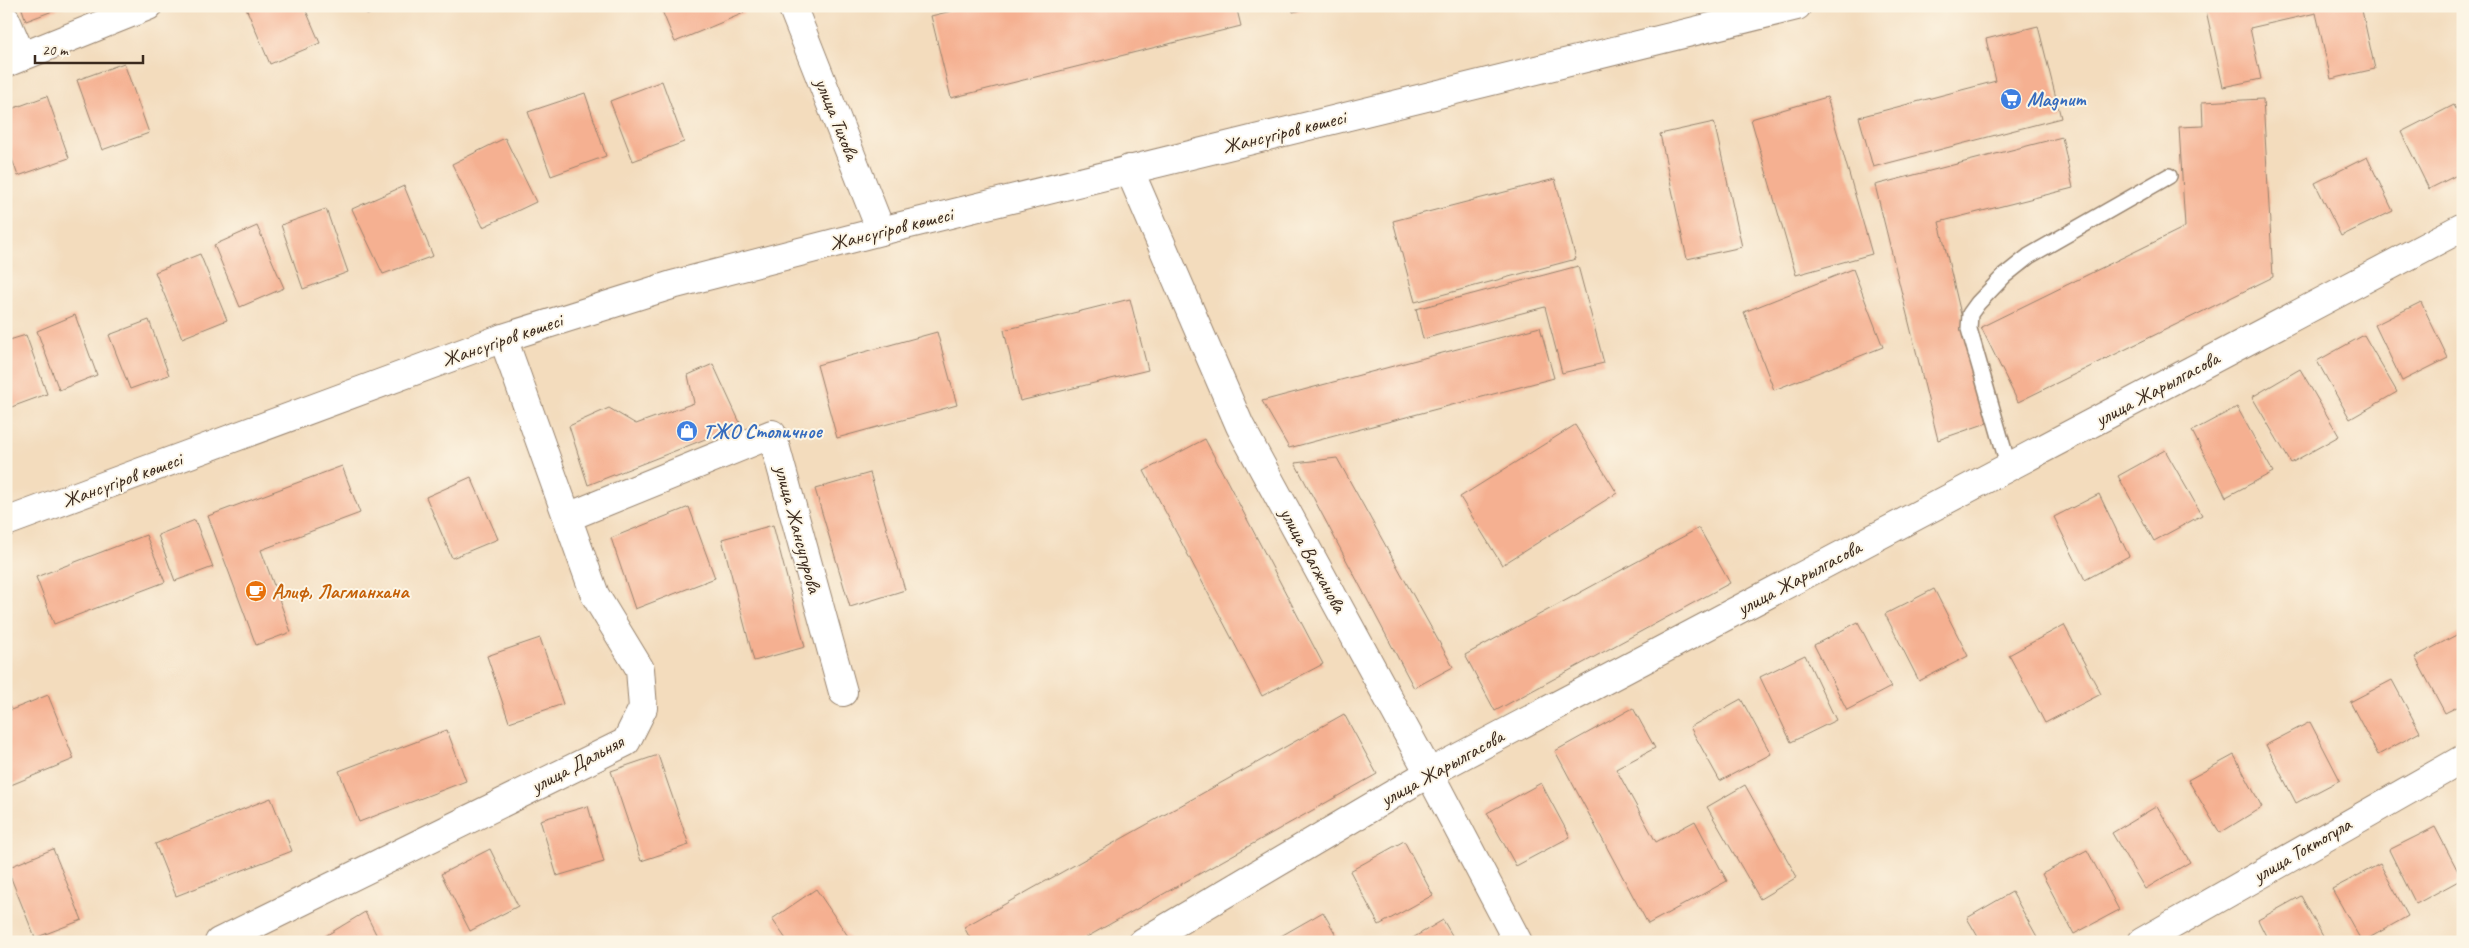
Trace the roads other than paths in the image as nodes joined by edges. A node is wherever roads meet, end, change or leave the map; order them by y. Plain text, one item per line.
1 (148, 6) edge
2 (792, 6) edge
3 (1797, 6) edge
4 (6, 20) edge
5 (14, 60) edge
6 (1129, 169) junction
7 (2169, 176) dead end
8 (2463, 227) edge
9 (881, 231) junction
10 (503, 338) junction
11 (2009, 468) junction
12 (568, 517) junction
13 (6, 522) edge
14 (843, 692) dead end
15 (2463, 759) edge
16 (1429, 773) junction
17 (220, 942) edge
18 (1143, 942) edge
19 (1518, 942) edge
20 (2142, 942) edge

1 - 5 street
2 - 9 street, улица Тихова
3 - 6 street, Жансүгіров көшесі
4 - 5 street
6 - 9 street, Жансүгіров көшесі
6 - 16 street, улица Вагжанова
7 - 11 lane
8 - 11 street, улица Жарылгасова
9 - 10 street, Жансүгіров көшесі
10 - 12 street, улица Дальняя
10 - 13 street, Жансүгіров көшесі
11 - 16 street, улица Жарылгасова
12 - 14 street, улица Жансугурова
12 - 17 street, улица Дальняя
15 - 20 street, улица Токтогула
16 - 18 street, улица Жарылгасова
16 - 19 street, улица Вагжанова

